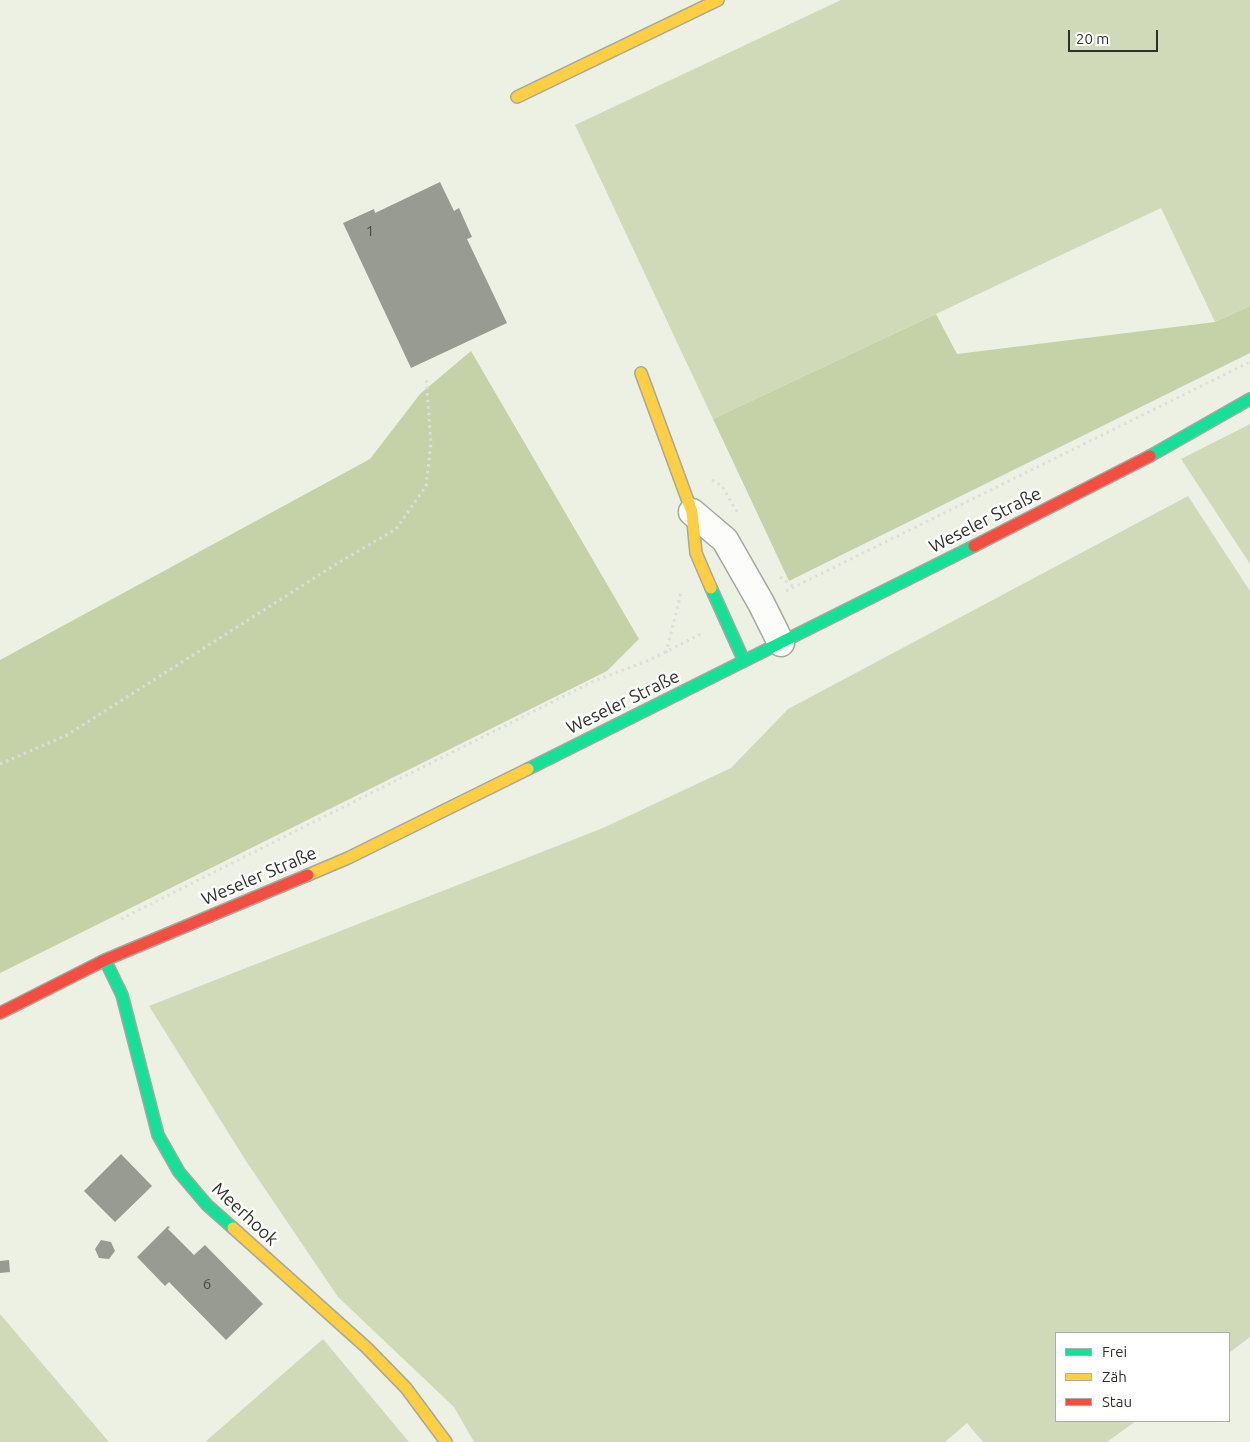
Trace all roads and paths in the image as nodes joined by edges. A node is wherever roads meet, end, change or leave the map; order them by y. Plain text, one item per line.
1 (718, 0) edge
2 (517, 97) dead end
3 (1250, 362) edge
4 (642, 374) dead end
5 (426, 377) dead end
6 (1250, 400) edge
7 (692, 512) junction
8 (696, 553) junction
9 (761, 603) junction
10 (724, 621) junction
11 (781, 643) junction
12 (666, 652) junction
13 (744, 662) junction
14 (0, 764) edge
15 (115, 922) dead end
16 (105, 960) junction
17 (0, 1013) edge
18 (446, 1442) edge

1 - 2 main road
3 - 9 path
4 - 7 main road
5 - 14 path
6 - 11 main road, Weseler Straße
7 - 8 main road
7 - 9 street
8 - 10 main road
8 - 12 path
9 - 11 street
10 - 12 path
10 - 13 main road
11 - 13 main road, Weseler Straße
12 - 15 path
13 - 16 main road, Weseler Straße
16 - 17 main road, Weseler Straße
16 - 18 main road, Meerhook

